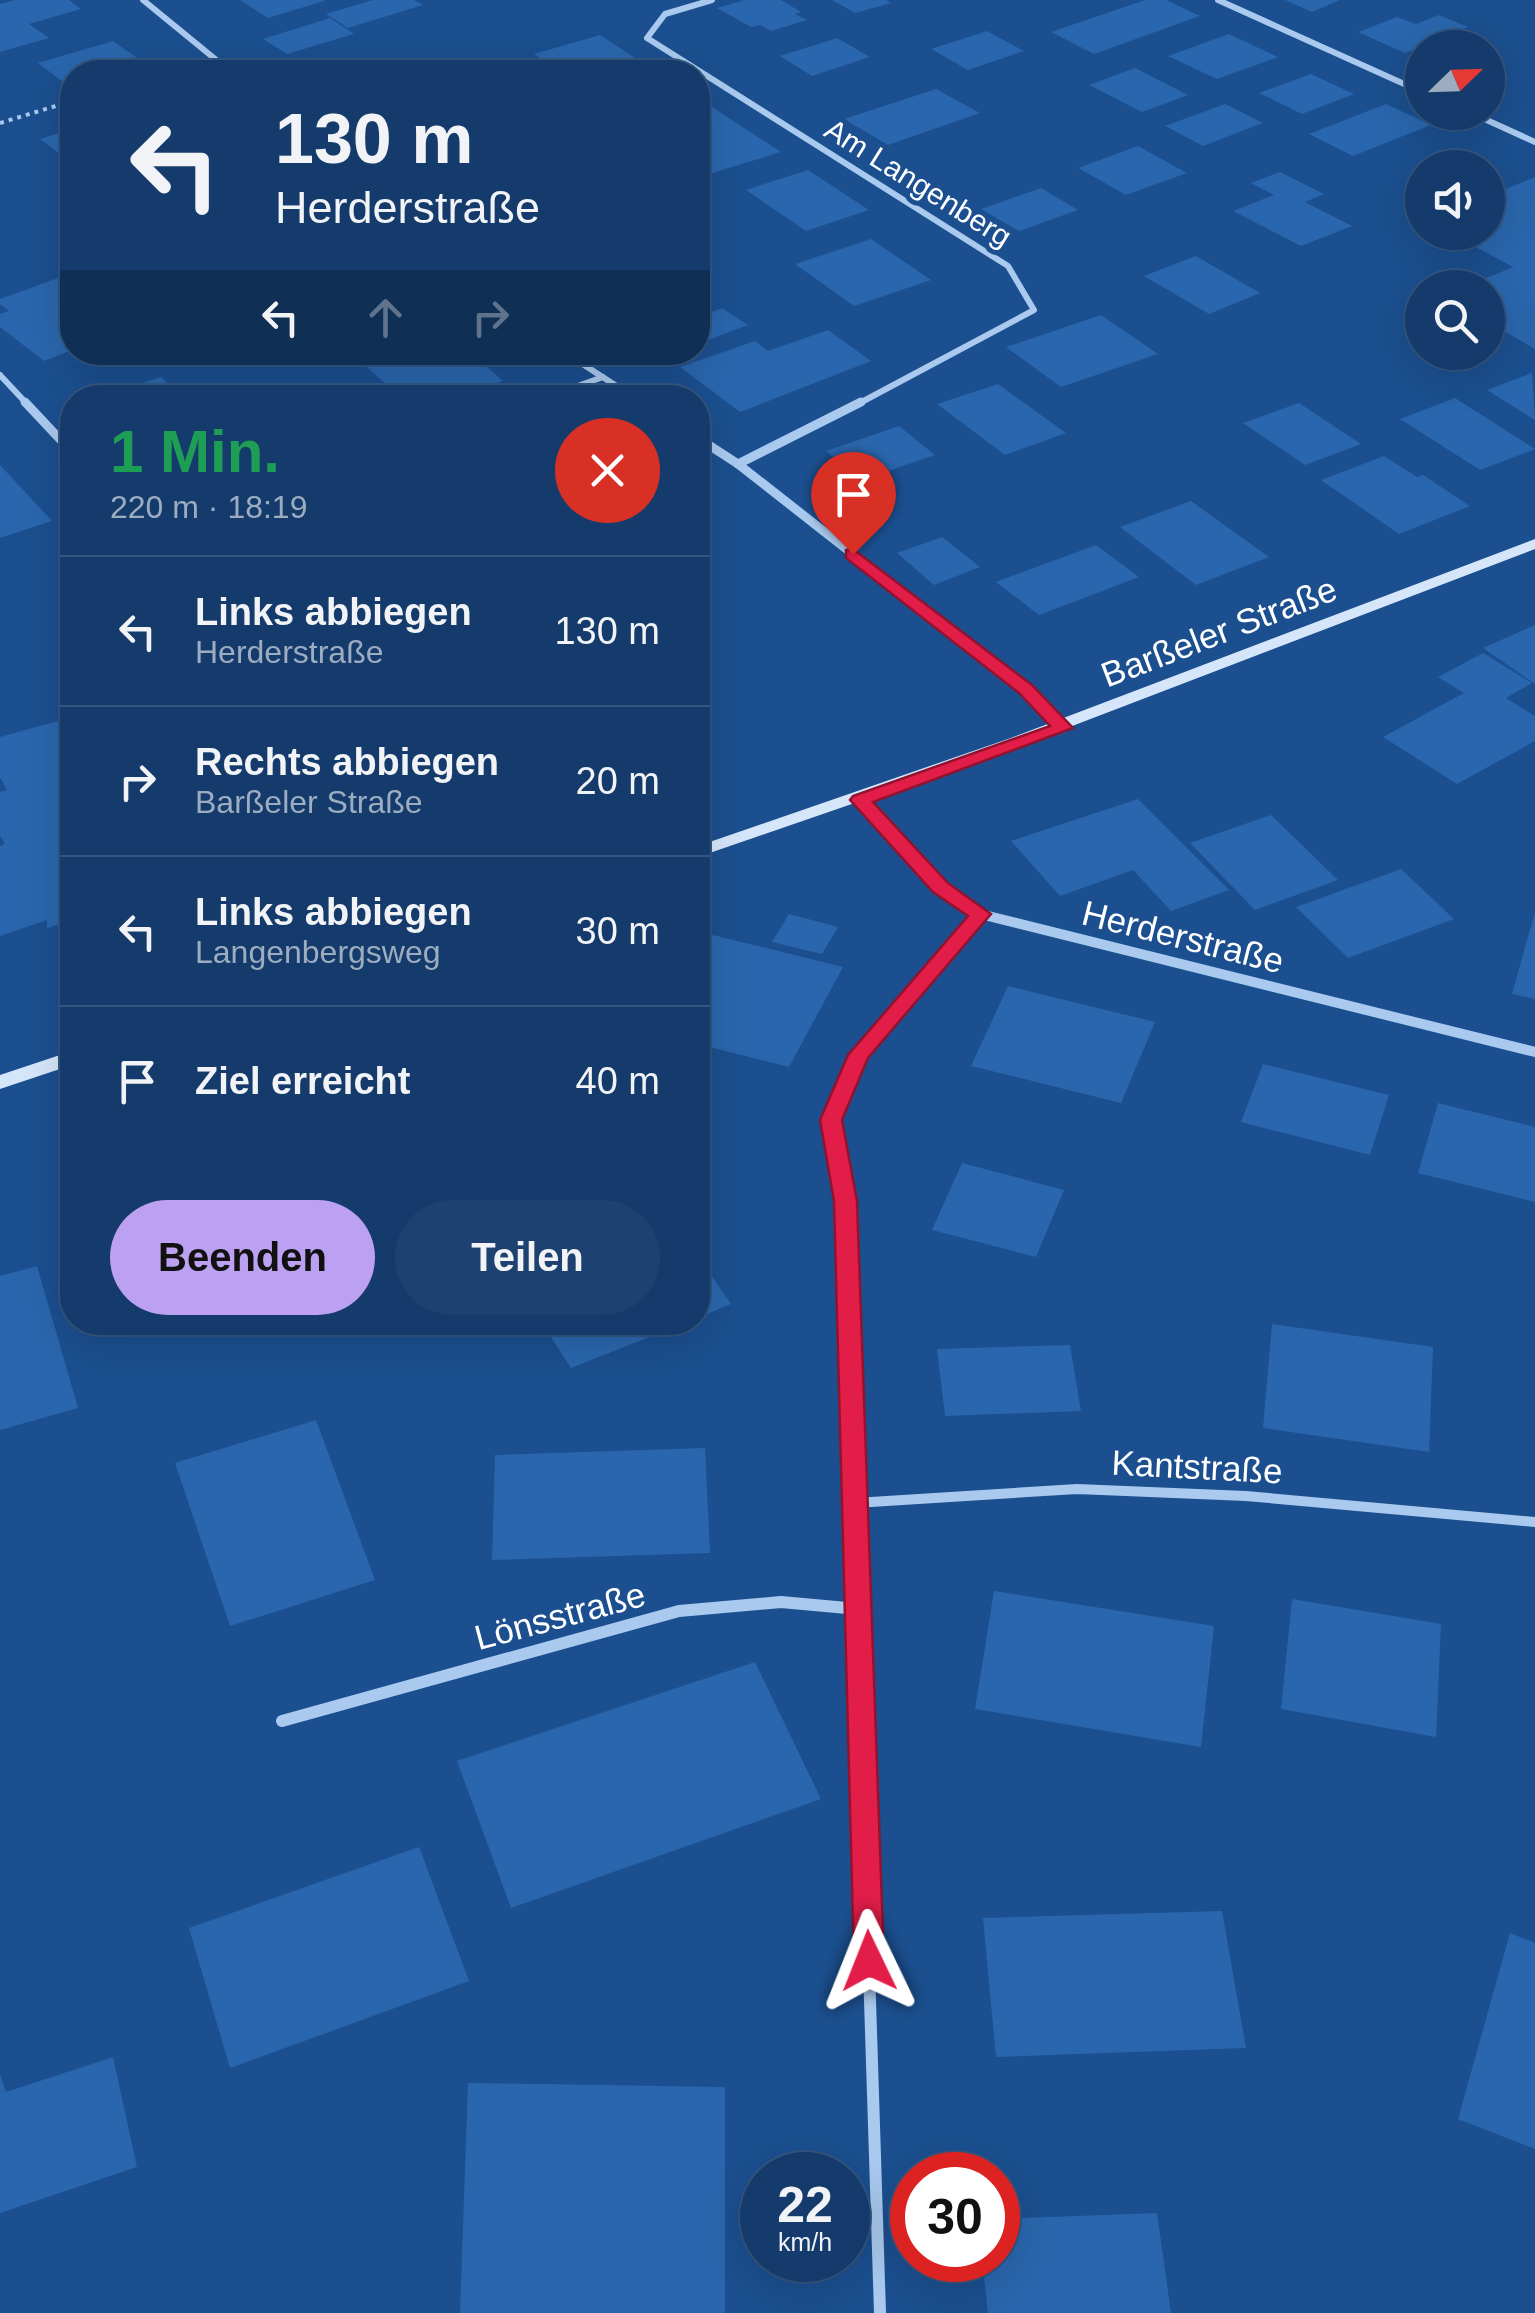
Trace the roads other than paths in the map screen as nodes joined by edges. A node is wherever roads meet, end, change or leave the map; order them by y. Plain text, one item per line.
1 (143, 0) edge
2 (712, 0) edge
3 (1218, 0) edge
4 (216, 60) edge
5 (682, 60) edge
6 (710, 78) edge
7 (1405, 84) edge
8 (1505, 129) edge
9 (1535, 142) edge
10 (584, 365) edge
11 (0, 376) edge
12 (603, 378) junction
13 (582, 385) edge
14 (614, 385) edge
15 (60, 439) edge
16 (710, 446) edge
17 (738, 464) junction
18 (1535, 544) edge
19 (1063, 728) junction
20 (860, 800) junction
21 (710, 848) edge
22 (980, 914) junction
23 (1535, 1052) edge
24 (60, 1062) edge
25 (0, 1082) edge
26 (854, 1502) junction
27 (1535, 1522) edge
28 (858, 1609) junction
29 (282, 1721) dead end
30 (880, 2313) edge

1 - 4 street
2 - 5 street, Am Langenberg
3 - 7 street
6 - 17 street, Am Langenberg
8 - 9 street
10 - 12 street
11 - 15 street
12 - 13 street
12 - 14 street
16 - 17 street
17 - 19 street
18 - 19 street, Barßeler Straße
19 - 20 street, Barßeler Straße
20 - 21 street, Barßeler Straße
20 - 22 street, Herderstraße
22 - 23 street, Herderstraße
22 - 26 street
24 - 25 street
26 - 27 street, Kantstraße
26 - 28 street
28 - 29 street, Lönsstraße
28 - 30 street

